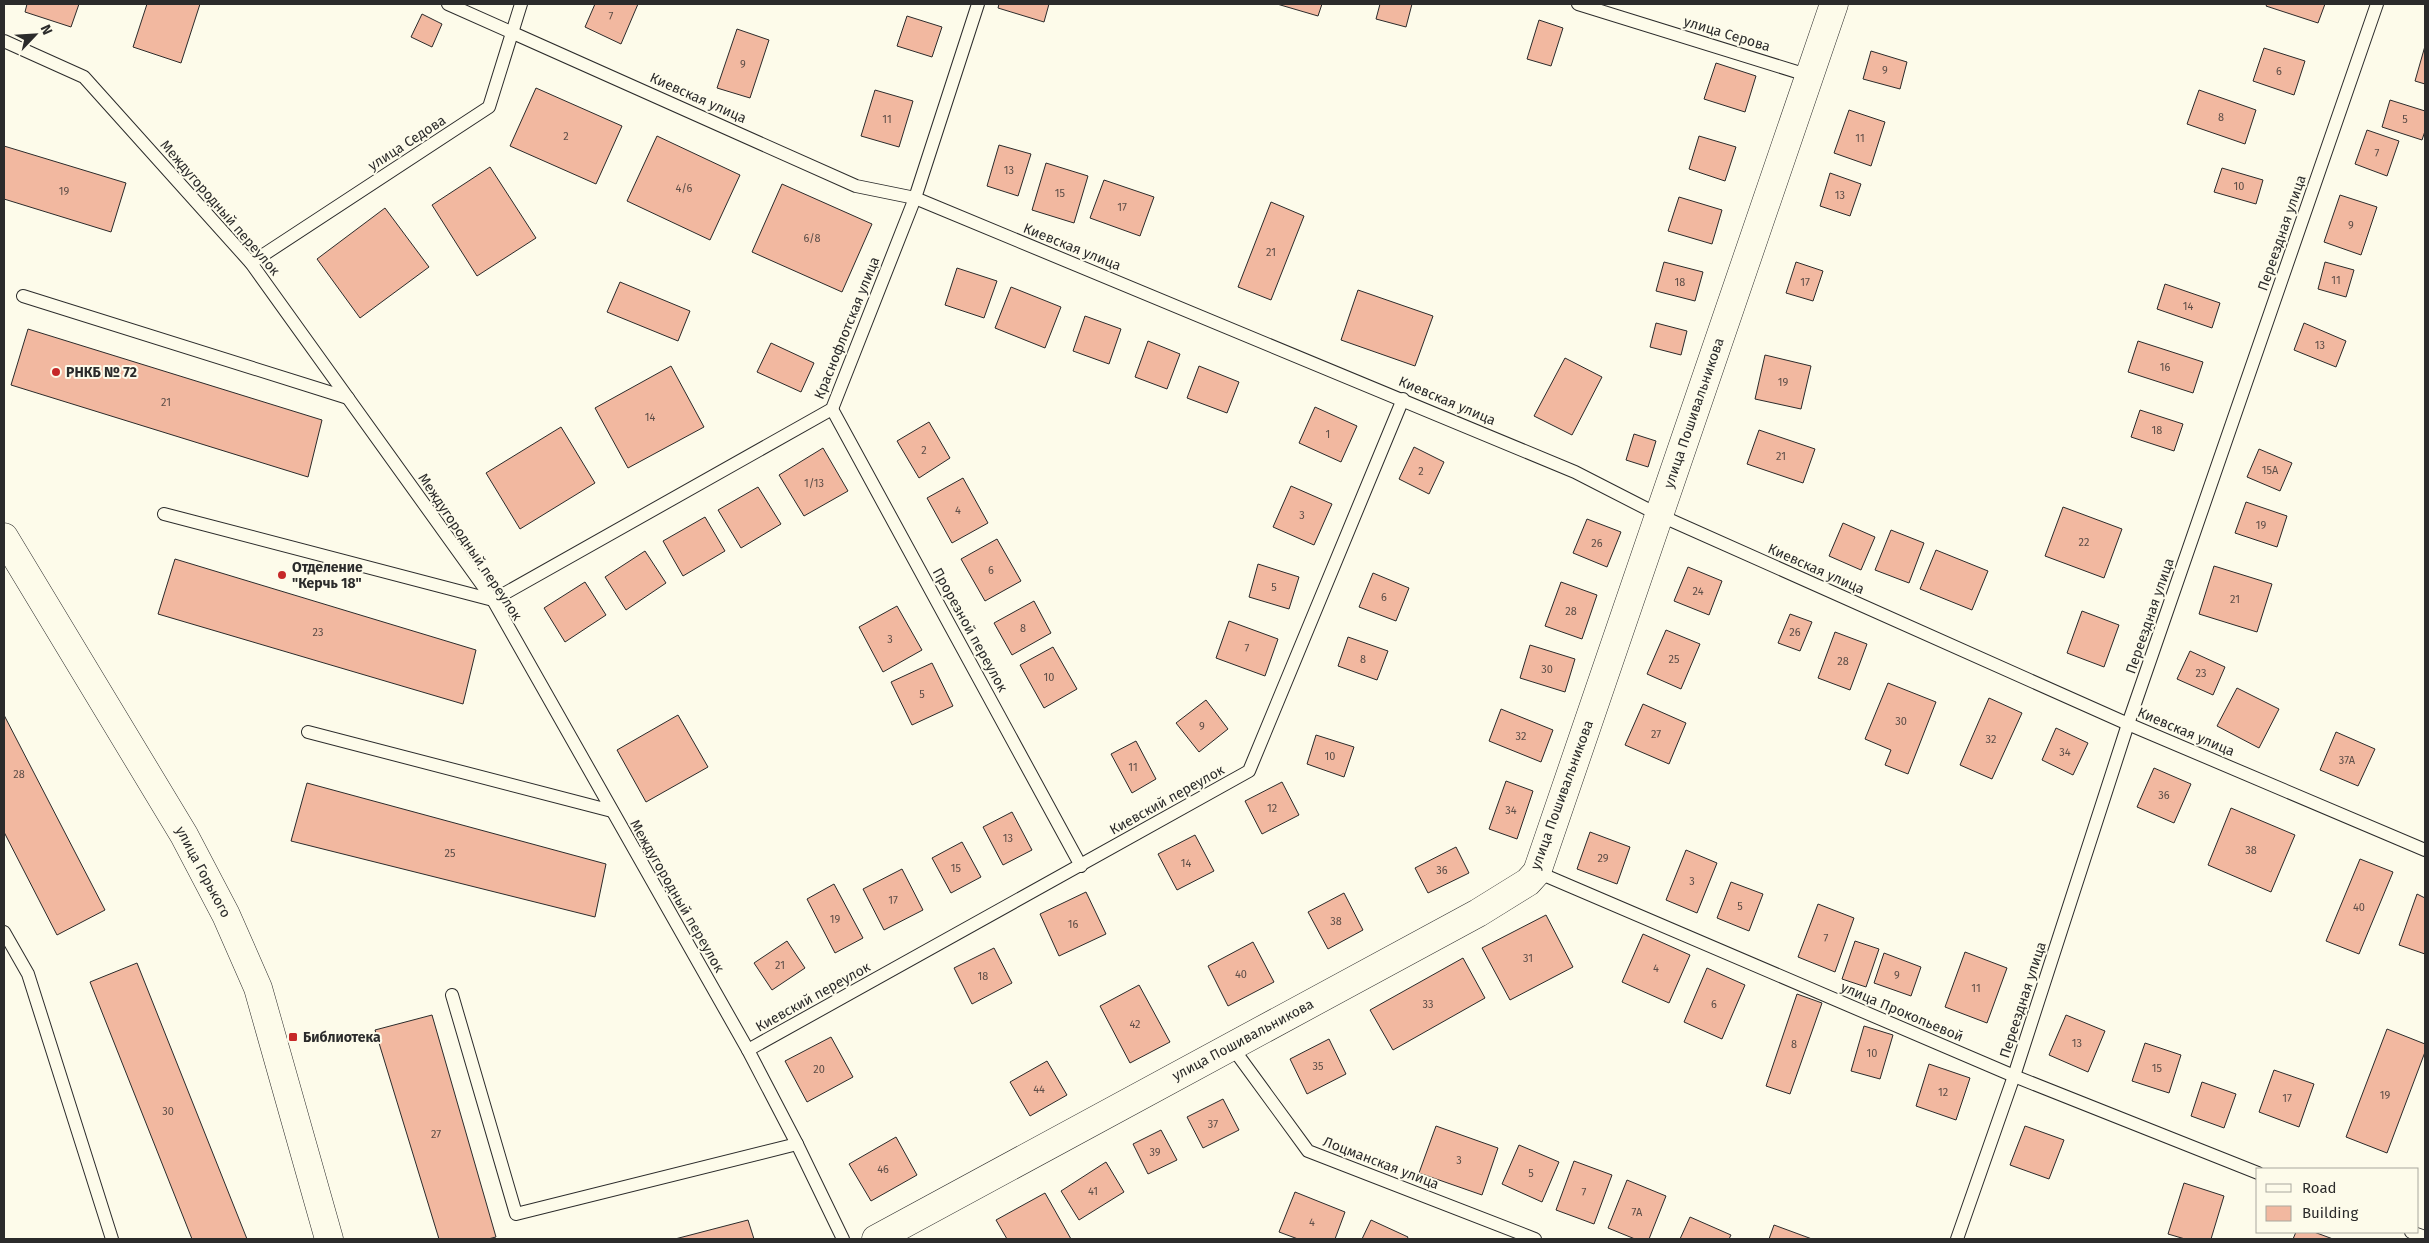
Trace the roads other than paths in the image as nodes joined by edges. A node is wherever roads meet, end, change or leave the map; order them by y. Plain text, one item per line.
1 (448, 4) edge
2 (521, 4) edge
3 (978, 4) edge
4 (1578, 4) edge
5 (1834, 4) edge
6 (2377, 4) edge
7 (512, 31) junction
8 (4, 41) edge
9 (1810, 76) junction
10 (914, 198) junction
11 (251, 263) junction
12 (23, 296) dead end
13 (348, 398) junction
14 (1403, 399) junction
15 (832, 409) junction
16 (164, 514) dead end
17 (1659, 515) junction
18 (4, 537) edge
19 (492, 600) junction
20 (2128, 724) junction
21 (308, 732) dead end
22 (612, 811) junction
23 (2425, 850) edge
24 (1081, 866) junction
25 (1537, 872) junction
26 (4, 932) edge
27 (452, 995) dead end
28 (1232, 1047) junction
29 (748, 1050) junction
30 (2014, 1076) junction
31 (798, 1144) junction
32 (2256, 1172) edge
33 (112, 1239) edge
34 (329, 1239) edge
35 (843, 1239) edge
36 (876, 1239) edge
37 (1535, 1239) edge
38 (1957, 1239) edge

1 - 7 lane, Киевская улица
2 - 7 lane, улица Седова
3 - 10 lane, Краснофлотская улица
4 - 9 lane, улица Серова
5 - 9 main road, улица Пошивальникова
6 - 20 lane, Переездная улица
7 - 10 lane, Киевская улица
7 - 11 lane, улица Седова
8 - 11 lane, Междугородный переулок
9 - 17 main road, улица Пошивальникова
10 - 14 lane, Киевская улица
10 - 15 lane, Краснофлотская улица
11 - 13 lane, Междугородный переулок
12 - 13 lane
13 - 19 lane, Междугородный переулок
14 - 17 lane, Киевская улица
14 - 24 lane, Киевский переулок
15 - 19 lane, Краснофлотская улица
15 - 24 lane, Прорезной переулок
16 - 19 lane
17 - 20 lane, Киевская улица
17 - 25 main road, улица Пошивальникова
18 - 34 main road, улица Горького
19 - 22 lane, Междугородный переулок
20 - 23 lane, Киевская улица
20 - 30 lane, Переездная улица
21 - 22 lane
22 - 29 lane, Междугородный переулок
24 - 29 lane, Киевский переулок
25 - 28 main road, улица Пошивальникова
25 - 30 lane, улица Прокопьевой
26 - 33 lane
27 - 31 lane
28 - 36 main road, улица Пошивальникова
28 - 37 lane, Лоцманская улица
29 - 31 lane, Междугородный переулок
30 - 32 lane, улица Прокопьевой
30 - 38 lane, Переездная улица
31 - 35 lane, Междугородный переулок

